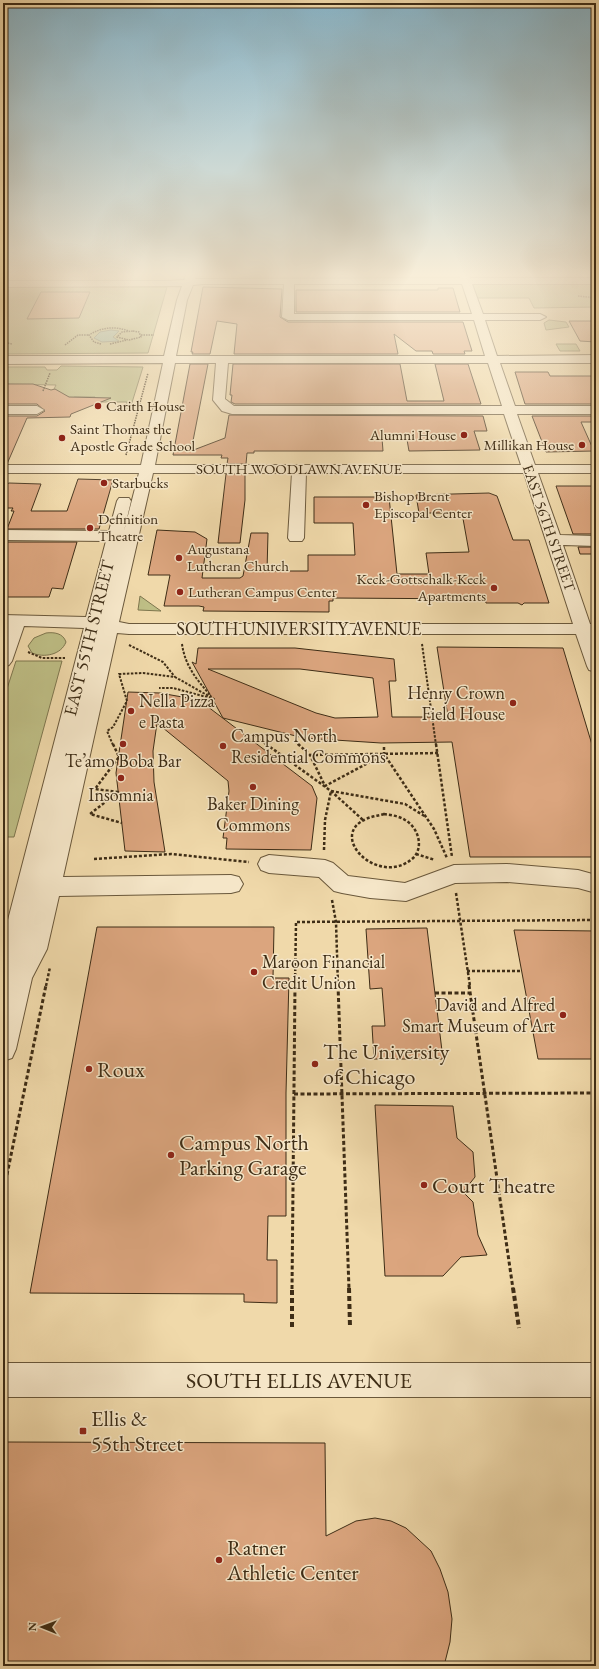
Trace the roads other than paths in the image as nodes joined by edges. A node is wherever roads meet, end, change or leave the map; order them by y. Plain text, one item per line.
1 (161, 353) edge
2 (491, 353) edge
3 (493, 359) junction
4 (596, 359) edge
5 (3, 360) edge
6 (222, 360) junction
7 (158, 365) junction
8 (3, 410) edge
9 (37, 410) dead end
10 (510, 410) junction
11 (596, 410) edge
12 (144, 424) dead end
13 (3, 469) edge
14 (140, 469) junction
15 (299, 469) junction
16 (530, 469) junction
17 (596, 469) edge
18 (3, 535) edge
19 (115, 536) junction
20 (296, 538) dead end
21 (554, 540) junction
22 (596, 540) edge
23 (10, 620) edge
24 (101, 624) junction
25 (590, 629) edge
26 (3, 661) edge
27 (596, 666) edge
28 (269, 864) road end
29 (231, 884) dead end
30 (596, 884) edge
31 (39, 887) junction
32 (3, 1049) edge
33 (3, 1380) edge
34 (596, 1380) edge

1 - 7 street, EAST 55TH STREET
2 - 3 street, EAST 56TH STREET
3 - 4 street
3 - 6 street
3 - 10 street, EAST 56TH STREET
5 - 7 street
6 - 7 street
6 - 10 street
7 - 14 street, EAST 55TH STREET
8 - 9 street
10 - 11 street
10 - 16 street, EAST 56TH STREET
12 - 14 street, EAST 55TH STREET
13 - 14 street, SOUTH WOODLAWN AVENUE
14 - 15 street, SOUTH WOODLAWN AVENUE
14 - 19 street, EAST 55TH STREET
14 - 24 street, EAST 55TH STREET
15 - 16 street, SOUTH WOODLAWN AVENUE
15 - 20 street
16 - 17 street, SOUTH WOODLAWN AVENUE
16 - 21 street, EAST 56TH STREET
18 - 19 street
19 - 24 street, EAST 55TH STREET
21 - 22 street
21 - 25 street, EAST 56TH STREET
23 - 24 street, SOUTH UNIVERSITY AVENUE
23 - 26 street
24 - 25 street, SOUTH UNIVERSITY AVENUE
24 - 31 street, EAST 55TH STREET
25 - 27 street, EAST 56TH STREET
28 - 30 street
29 - 31 street
31 - 32 street, EAST 55TH STREET
33 - 34 street, SOUTH ELLIS AVENUE

